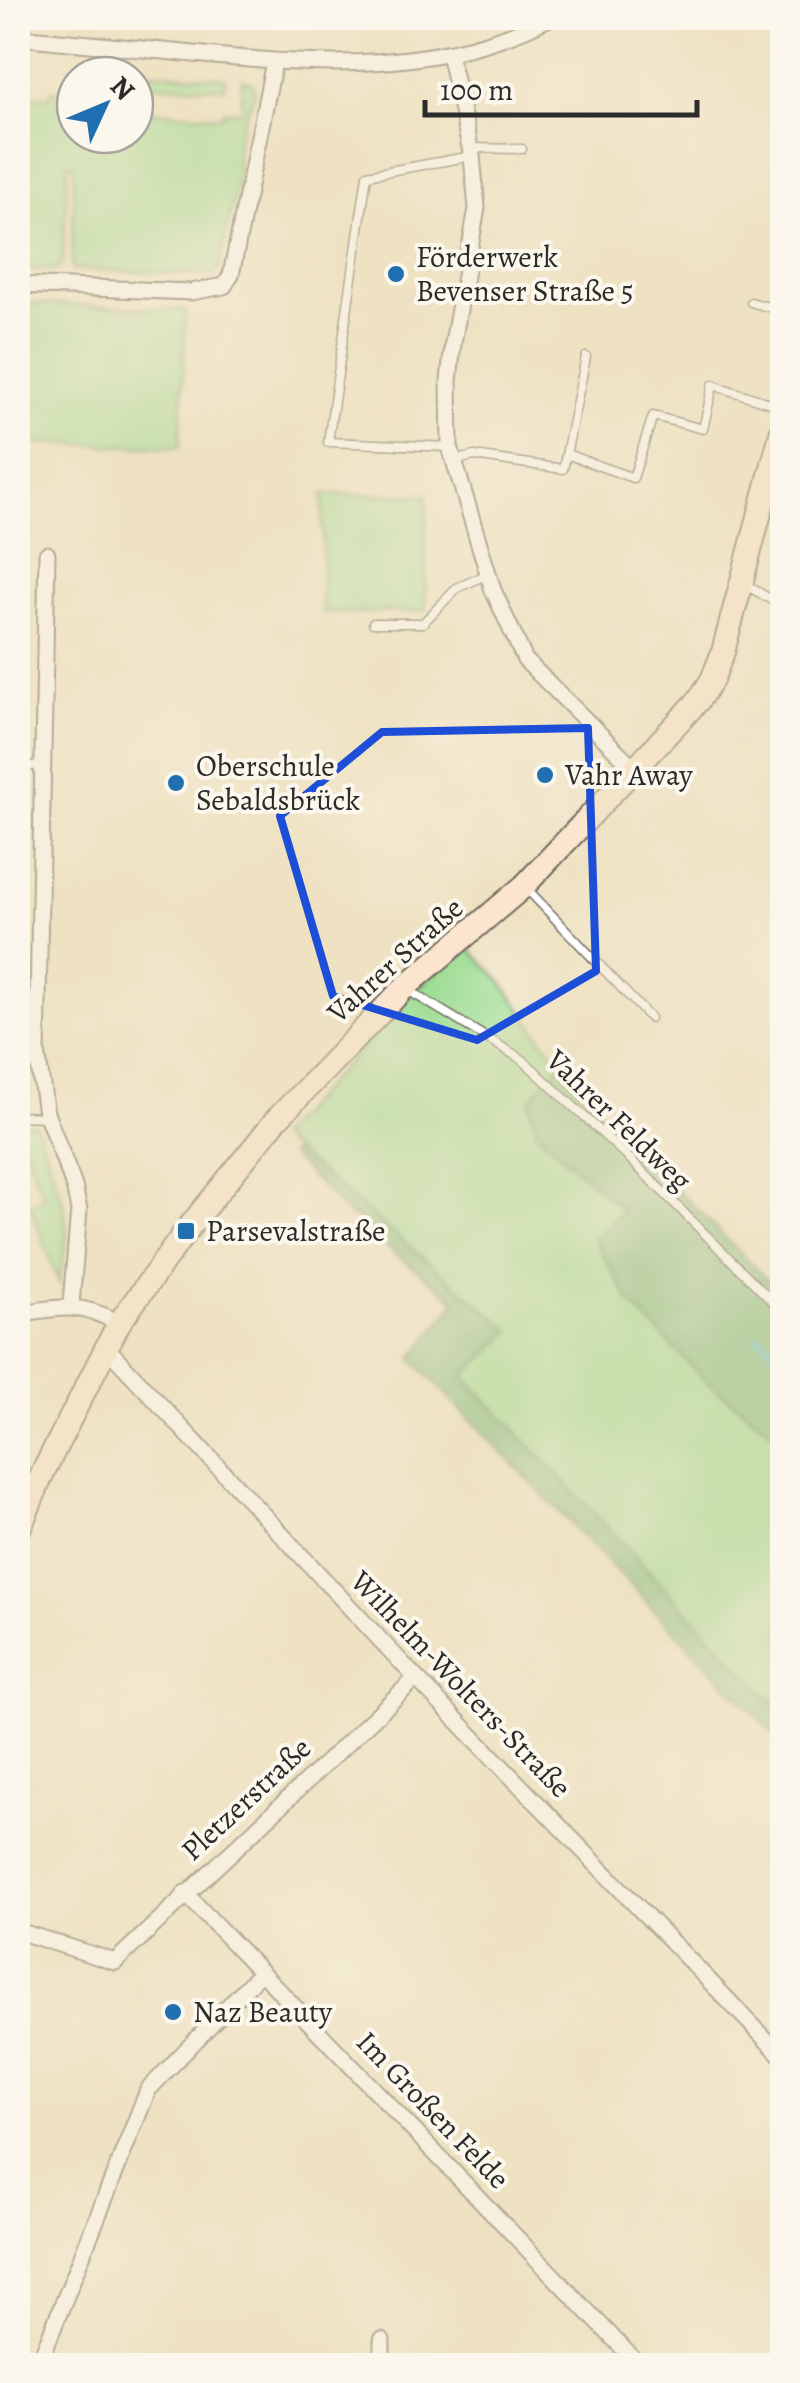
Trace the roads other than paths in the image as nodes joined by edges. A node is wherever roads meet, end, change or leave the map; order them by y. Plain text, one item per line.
1 (549, 18) edge
2 (18, 37) edge
3 (448, 53) junction
4 (274, 62) junction
5 (522, 149) dead end
6 (472, 152) junction
7 (18, 285) edge
8 (752, 302) dead end
9 (782, 311) edge
10 (586, 357) dead end
11 (782, 407) edge
12 (782, 430) edge
13 (452, 454) junction
14 (566, 454) junction
15 (48, 554) dead end
16 (488, 574) junction
17 (742, 583) junction
18 (782, 606) edge
19 (372, 623) dead end
20 (43, 766) junction
21 (18, 767) edge
22 (636, 770) junction
23 (524, 886) junction
24 (404, 988) junction
25 (650, 1018) dead end
26 (18, 1116) edge
27 (47, 1117) junction
28 (71, 1305) junction
29 (782, 1311) edge
30 (18, 1314) edge
31 (119, 1322) junction
32 (105, 1346) junction
33 (22, 1510) edge
34 (416, 1678) junction
35 (185, 1894) junction
36 (18, 1932) edge
37 (261, 1972) junction
38 (782, 2056) edge
39 (382, 2340) dead end
40 (38, 2366) edge
41 (382, 2366) edge
42 (640, 2366) edge

1 - 3 street
2 - 4 street
3 - 4 street
3 - 6 street
4 - 7 street
5 - 6 lane
6 - 13 street
6 - 13 lane
8 - 9 lane
10 - 14 lane
11 - 14 lane
12 - 17 main road, Vahrer Straße
13 - 14 lane
13 - 16 street
15 - 20 street
16 - 19 lane
16 - 22 street
17 - 18 lane
17 - 22 main road, Vahrer Straße
20 - 21 lane
20 - 27 street
22 - 23 main road, Vahrer Straße
23 - 24 main road, Vahrer Straße
23 - 25 lane
24 - 29 lane, Vahrer Feldweg
24 - 31 main road, Vahrer Straße
26 - 27 lane
27 - 28 street
28 - 30 street
28 - 31 street
31 - 32 main road, Vahrer Straße
32 - 33 main road, Vahrer Straße
32 - 34 street, Wilhelm-Wolters-Straße
34 - 35 street, Pletzerstraße
34 - 38 street, Wilhelm-Wolters-Straße
35 - 36 street, Pletzerstraße
35 - 37 street, Im Großen Felde
37 - 40 street
37 - 42 street, Im Großen Felde
39 - 41 street

